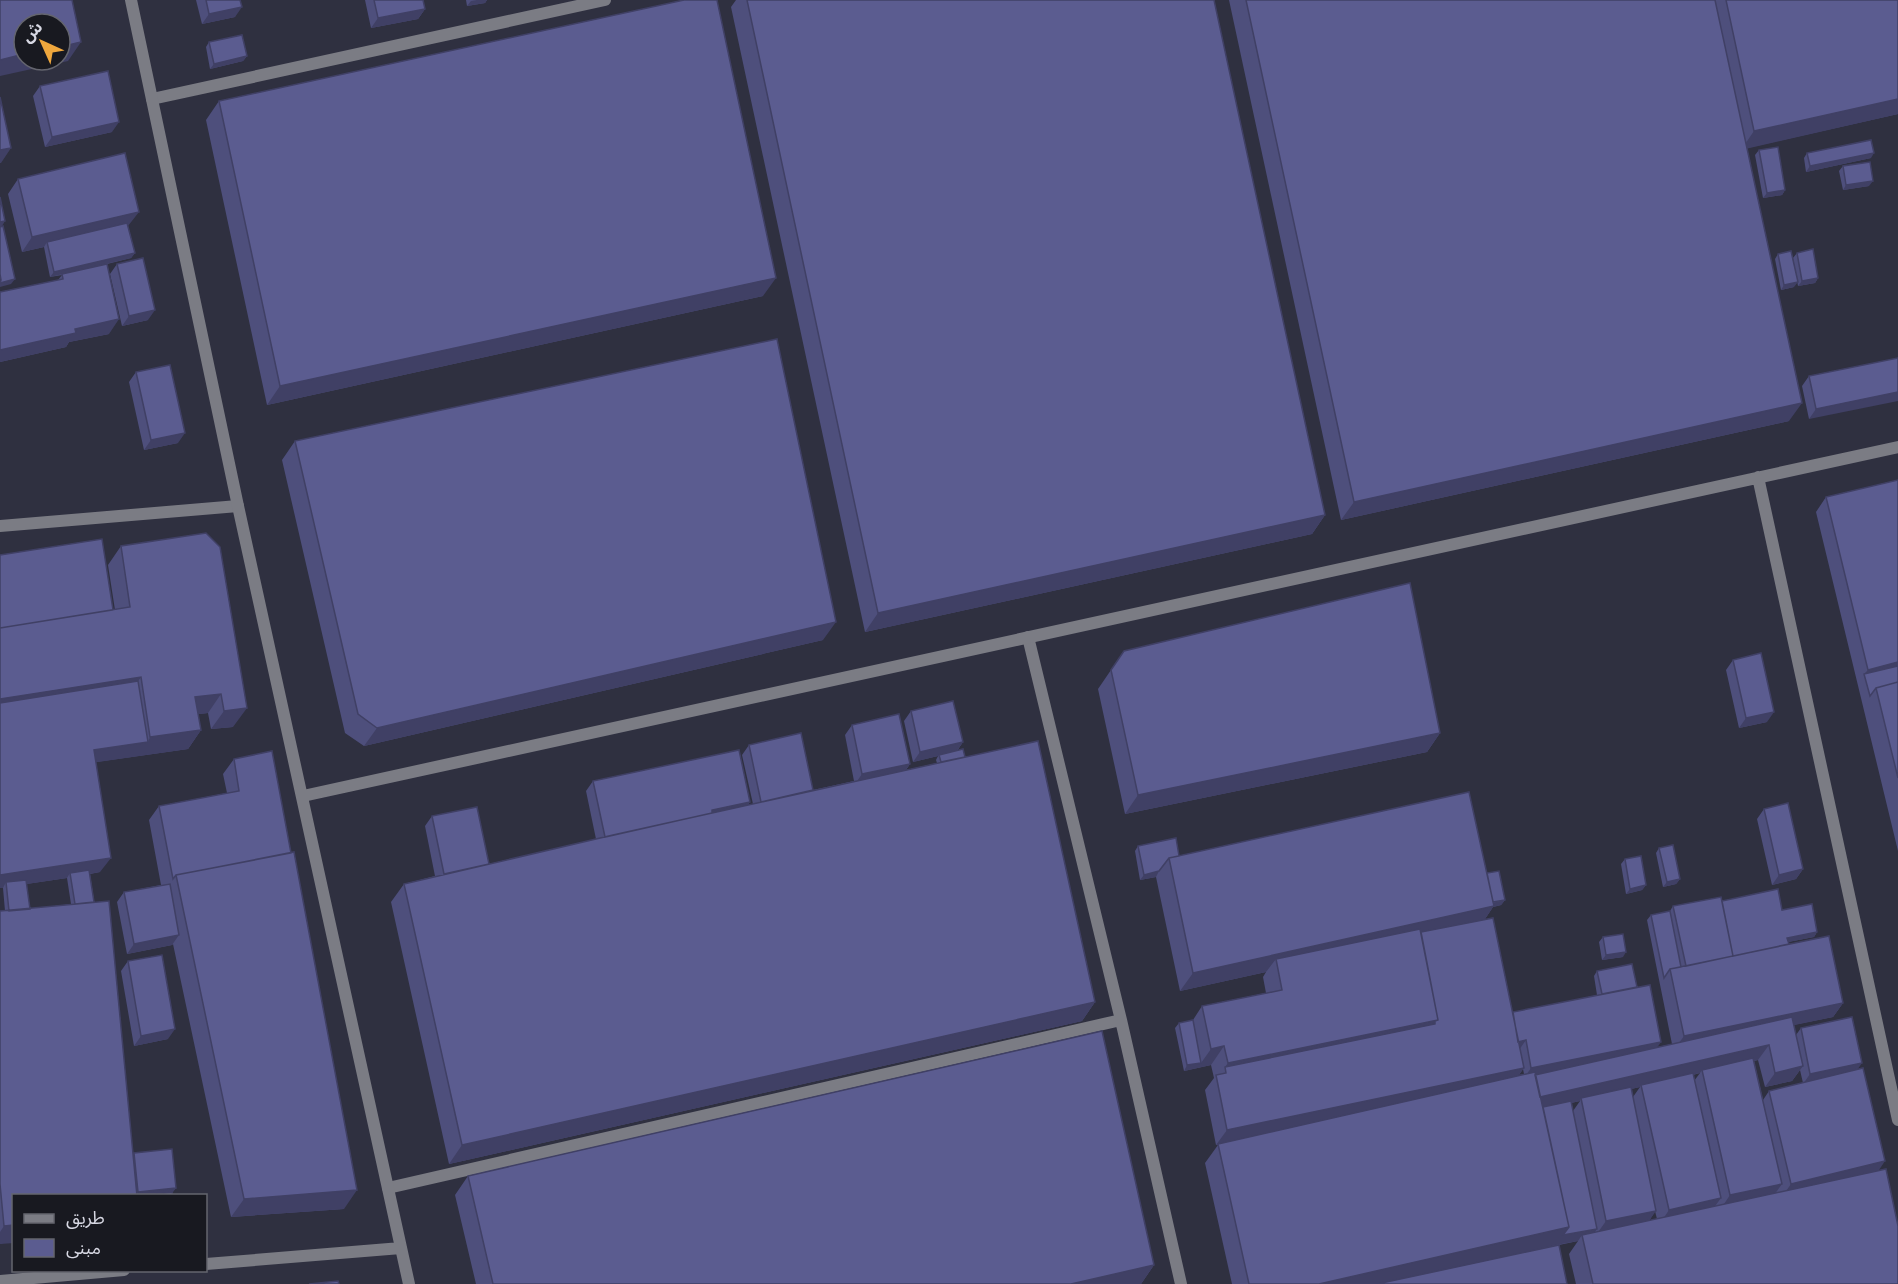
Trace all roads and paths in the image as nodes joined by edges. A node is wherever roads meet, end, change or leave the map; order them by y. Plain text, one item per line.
1 (131, 0) edge
2 (605, 0) edge
3 (152, 99) junction
4 (1898, 447) edge
5 (1758, 477) junction
6 (238, 506) junction
7 (0, 526) edge
8 (1028, 637) junction
9 (303, 796) junction
10 (1121, 1020) junction
11 (1898, 1120) edge
12 (388, 1188) junction
13 (402, 1248) junction
14 (207, 1264) edge
15 (101, 1272) edge
16 (0, 1281) edge
17 (409, 1284) edge
18 (1181, 1284) edge

1 - 3 street
2 - 3 street
3 - 6 street
4 - 5 street
5 - 8 street
5 - 11 street
6 - 7 street
6 - 9 street
8 - 9 street
8 - 10 street
9 - 12 street
10 - 12 street
10 - 18 street
12 - 13 street
13 - 14 street
13 - 17 street
15 - 16 street

